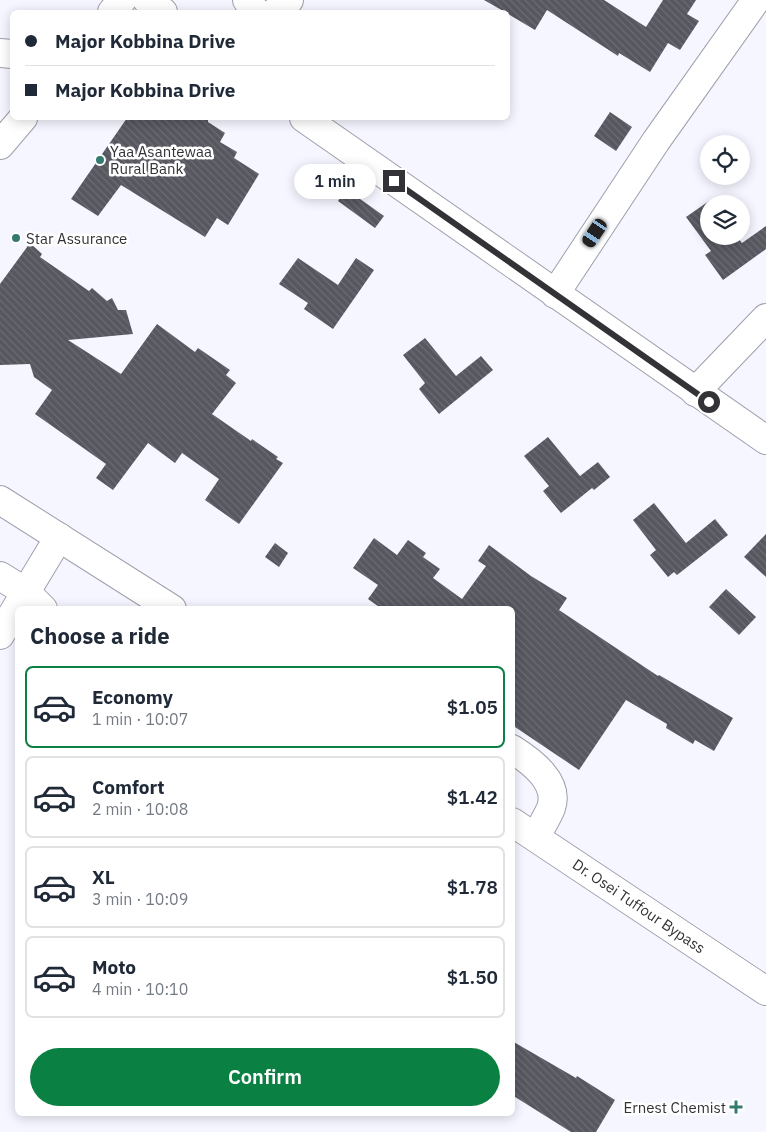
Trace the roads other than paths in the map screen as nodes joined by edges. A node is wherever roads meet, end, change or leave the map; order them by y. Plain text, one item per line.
1 (122, 0) edge
2 (146, 0) edge
3 (289, 0) edge
4 (756, 0) edge
5 (114, 10) edge
6 (160, 10) edge
7 (277, 10) edge
8 (21, 120) edge
9 (307, 120) edge
10 (0, 145) edge
11 (555, 294) junction
12 (766, 318) edge
13 (695, 392) junction
14 (766, 440) edge
15 (0, 500) edge
16 (59, 537) junction
17 (0, 576) edge
18 (34, 600) edge
19 (167, 606) edge
20 (15, 620) edge
21 (0, 636) edge
22 (515, 751) edge
23 (515, 824) edge
24 (536, 837) junction
25 (766, 991) edge

1 - 5 main road
2 - 6 main road
3 - 7 main road
4 - 11 main road
8 - 10 main road
9 - 11 main road
11 - 13 main road
12 - 13 main road
13 - 14 main road
15 - 16 main road
16 - 18 main road
16 - 19 main road
17 - 18 main road
20 - 21 main road
22 - 24 main road
23 - 24 main road, Dr. Osei Tuffour Bypass
24 - 25 main road, Dr. Osei Tuffour Bypass

